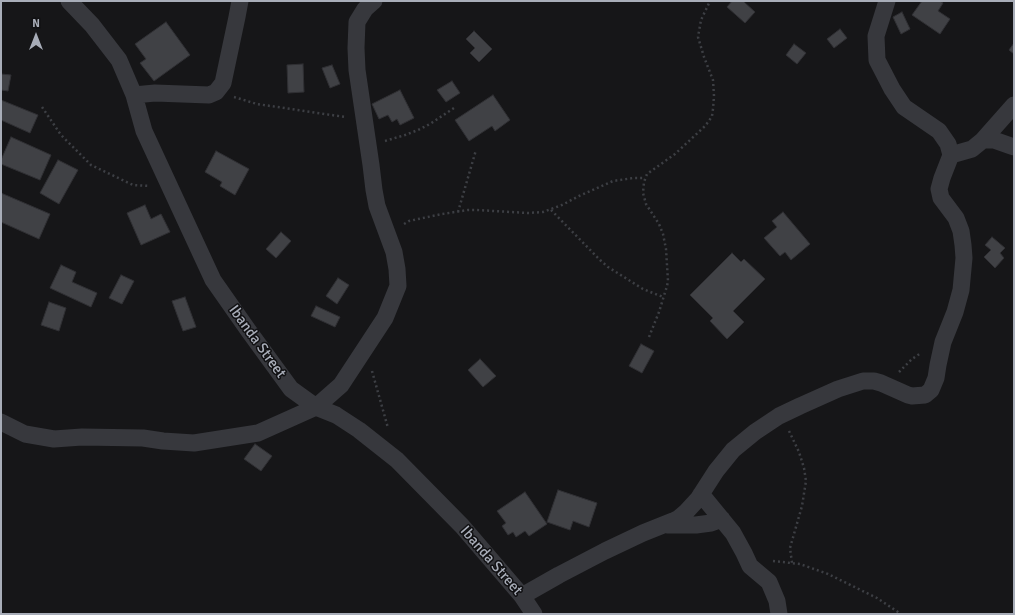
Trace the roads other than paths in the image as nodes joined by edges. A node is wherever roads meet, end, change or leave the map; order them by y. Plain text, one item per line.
1 (69, 1) edge
2 (240, 1) edge
3 (374, 1) edge
4 (887, 1) edge
5 (134, 95) junction
6 (1014, 105) edge
7 (983, 140) junction
8 (1014, 147) edge
9 (951, 154) junction
10 (316, 406) junction
11 (1, 422) edge
12 (701, 494) junction
13 (722, 519) junction
14 (663, 525) junction
15 (522, 596) junction
16 (534, 614) edge
17 (778, 614) edge

1 - 5 street, Ibanda Street
2 - 5 street
3 - 10 street
4 - 9 street
5 - 10 street, Ibanda Street
6 - 7 street
7 - 8 street
7 - 9 street
9 - 12 street
10 - 11 street
10 - 15 street, Ibanda Street
12 - 13 street
12 - 14 street
13 - 14 street
13 - 17 street
14 - 15 street
15 - 16 street, Ibanda Street

